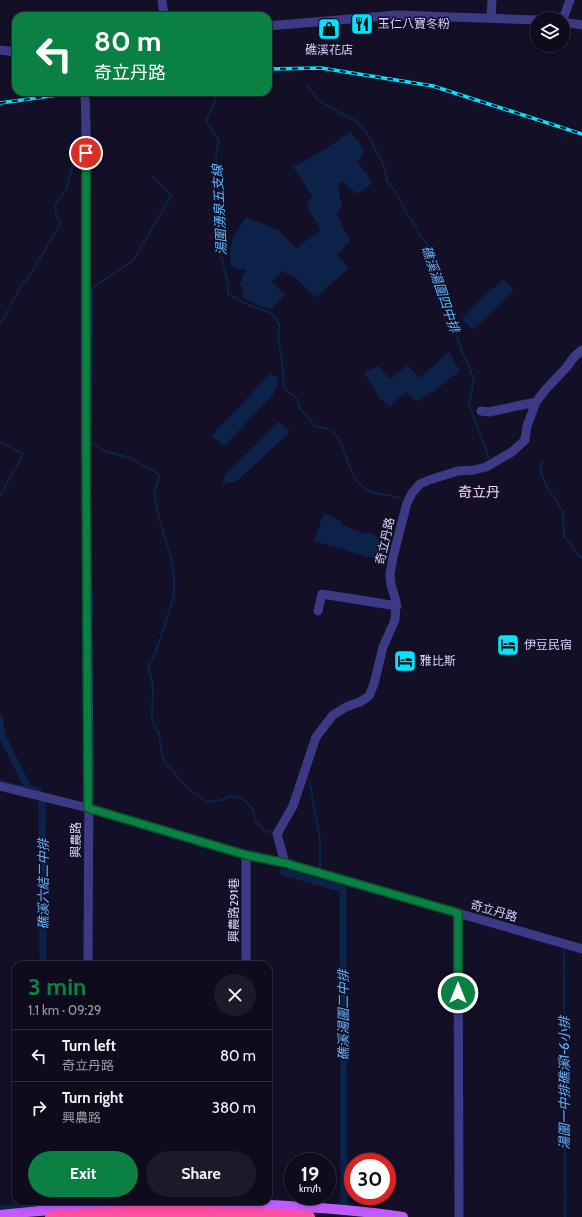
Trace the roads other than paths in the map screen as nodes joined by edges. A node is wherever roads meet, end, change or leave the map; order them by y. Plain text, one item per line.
1 (162, 0) edge
2 (492, 0) edge
3 (570, 0) edge
4 (164, 12) edge
5 (566, 12) edge
6 (491, 17) junction
7 (530, 20) edge
8 (570, 22) edge
9 (582, 25) edge
10 (272, 26) edge
11 (0, 50) edge
12 (12, 52) edge
13 (85, 96) edge
14 (582, 350) edge
15 (536, 402) junction
16 (481, 411) dead end
17 (397, 606) junction
18 (318, 611) dead end
19 (0, 786) edge
20 (88, 808) junction
21 (246, 855) junction
22 (285, 863) junction
23 (458, 913) junction
24 (582, 949) edge
25 (88, 961) edge
26 (246, 961) edge
27 (272, 1204) edge
28 (131, 1205) edge
29 (162, 1205) edge
30 (245, 1205) edge
31 (89, 1208) edge
32 (0, 1215) edge
33 (51, 1217) edge
34 (173, 1217) edge
35 (244, 1217) edge
36 (309, 1217) edge
37 (402, 1217) edge
38 (459, 1217) edge

1 - 4 street
2 - 6 street
3 - 5 street
6 - 7 street
6 - 10 street
8 - 9 street
11 - 12 street
13 - 20 street, 興農路
14 - 15 street, 奇立丹路
15 - 16 street
15 - 17 street, 奇立丹路
17 - 18 street
17 - 22 street, 奇立丹路
19 - 20 street, 奇立丹路
20 - 21 street, 奇立丹路
20 - 25 street, 興農路
21 - 22 street, 奇立丹路
21 - 26 street, 興農路291巷
22 - 23 street, 奇立丹路
23 - 24 street, 奇立丹路
23 - 38 street
27 - 37 main road
28 - 31 main road
29 - 34 main road
30 - 35 street
31 - 32 main road
33 - 36 highway, bridge

